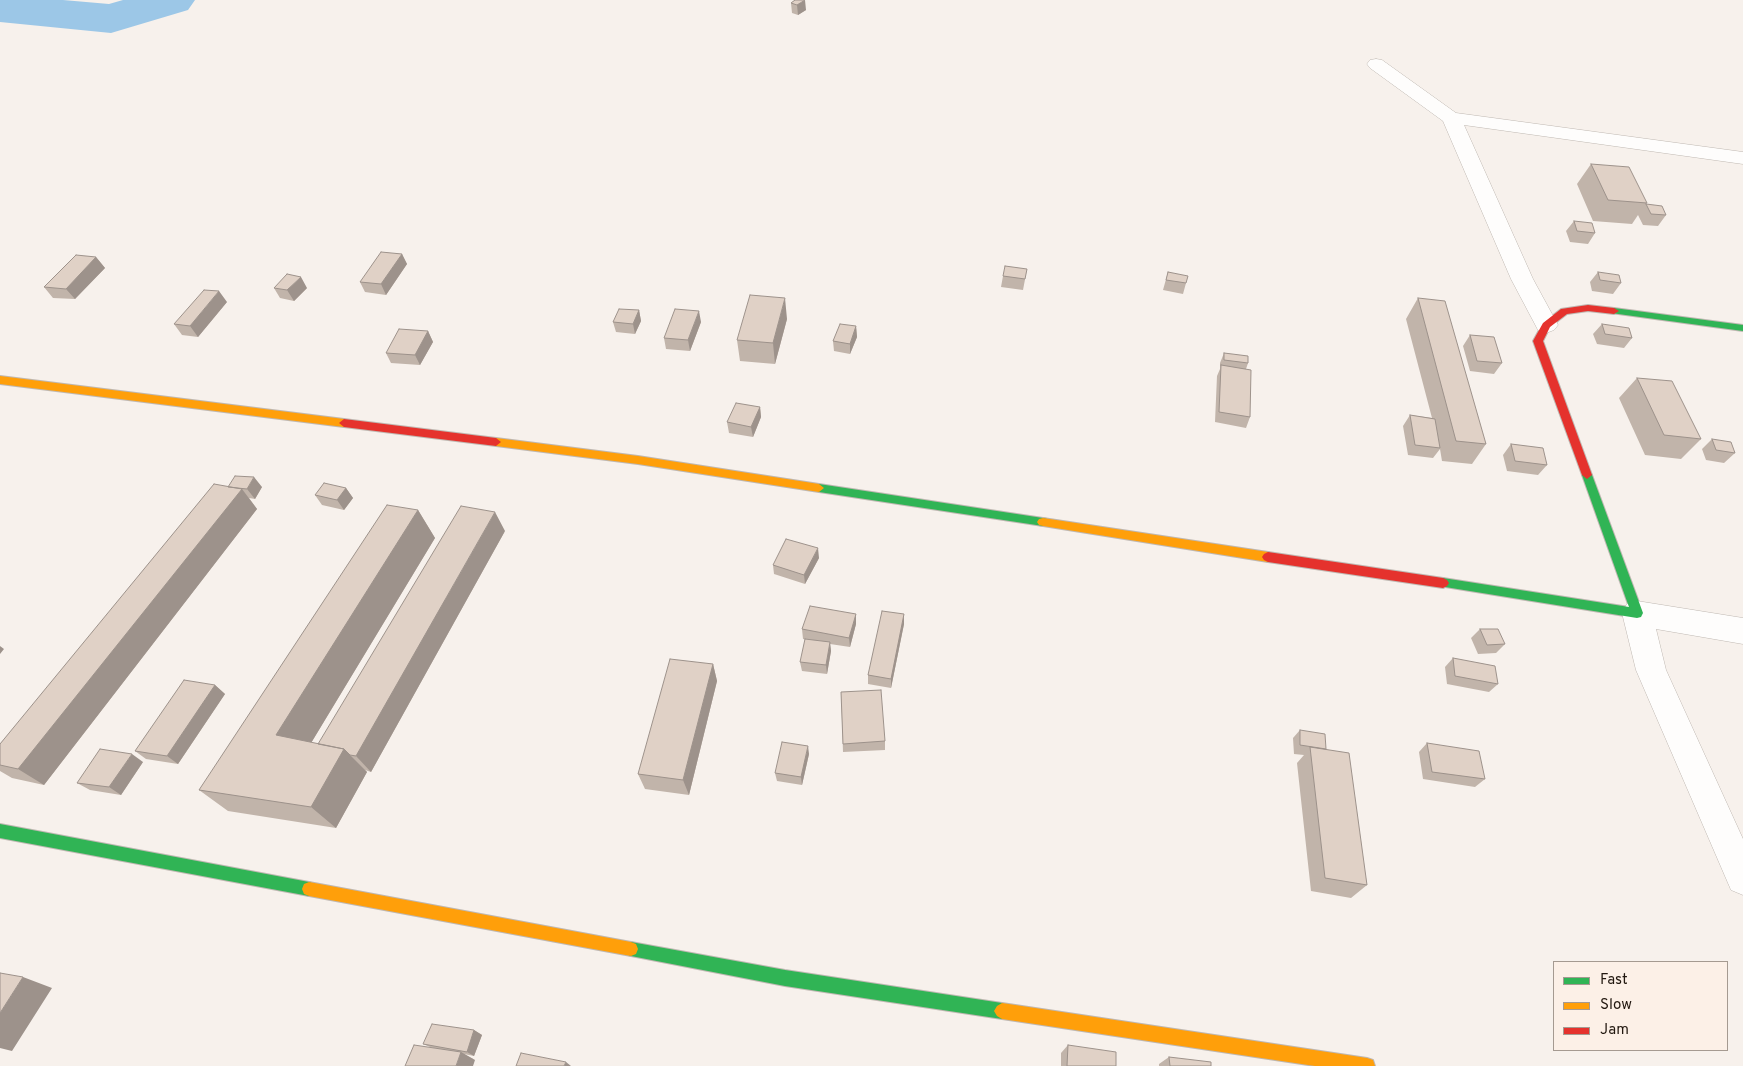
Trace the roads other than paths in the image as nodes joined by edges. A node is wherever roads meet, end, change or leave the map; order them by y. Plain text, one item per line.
1 (1376, 64) dead end
2 (1451, 118) junction
3 (1743, 158) edge
4 (1546, 325) junction
5 (1743, 328) edge
6 (0, 380) edge
7 (1637, 613) junction
8 (1743, 631) edge
9 (0, 831) edge
10 (1743, 878) edge
11 (1367, 1066) edge

1 - 2 street
2 - 3 street
2 - 4 street
4 - 5 street
4 - 7 street
6 - 7 street
7 - 8 street
7 - 10 street
9 - 11 street

